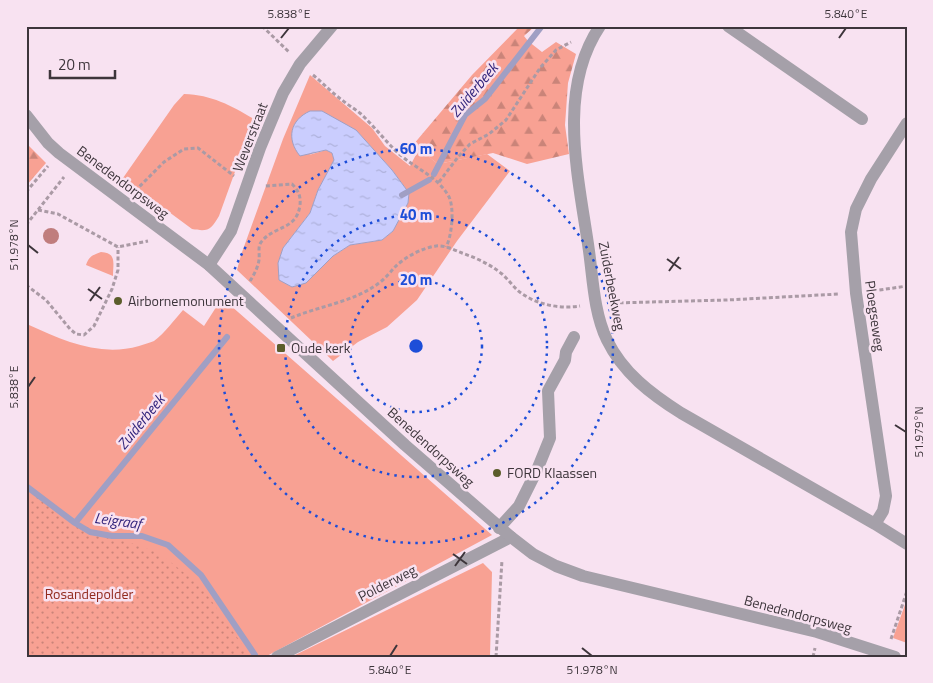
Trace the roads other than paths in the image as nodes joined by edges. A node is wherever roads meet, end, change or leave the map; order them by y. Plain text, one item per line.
1 (332, 26) edge
2 (728, 26) edge
3 (598, 30) edge
4 (26, 115) edge
5 (862, 119) dead end
6 (907, 123) edge
7 (208, 265) junction
8 (574, 337) dead end
9 (874, 524) junction
10 (499, 528) junction
11 (511, 537) junction
12 (907, 544) edge
13 (890, 655) edge
14 (277, 657) edge

1 - 7 street, Weverstraat
2 - 5 street
3 - 9 street, Zuiderbeekweg
4 - 7 street, Benedendorpsweg
6 - 9 street, Ploegseweg
7 - 10 street, Benedendorpsweg
8 - 10 street
9 - 12 street, Zuiderbeekweg
10 - 11 street, Benedendorpsweg
11 - 13 street, Benedendorpsweg
11 - 14 street, Polderweg

